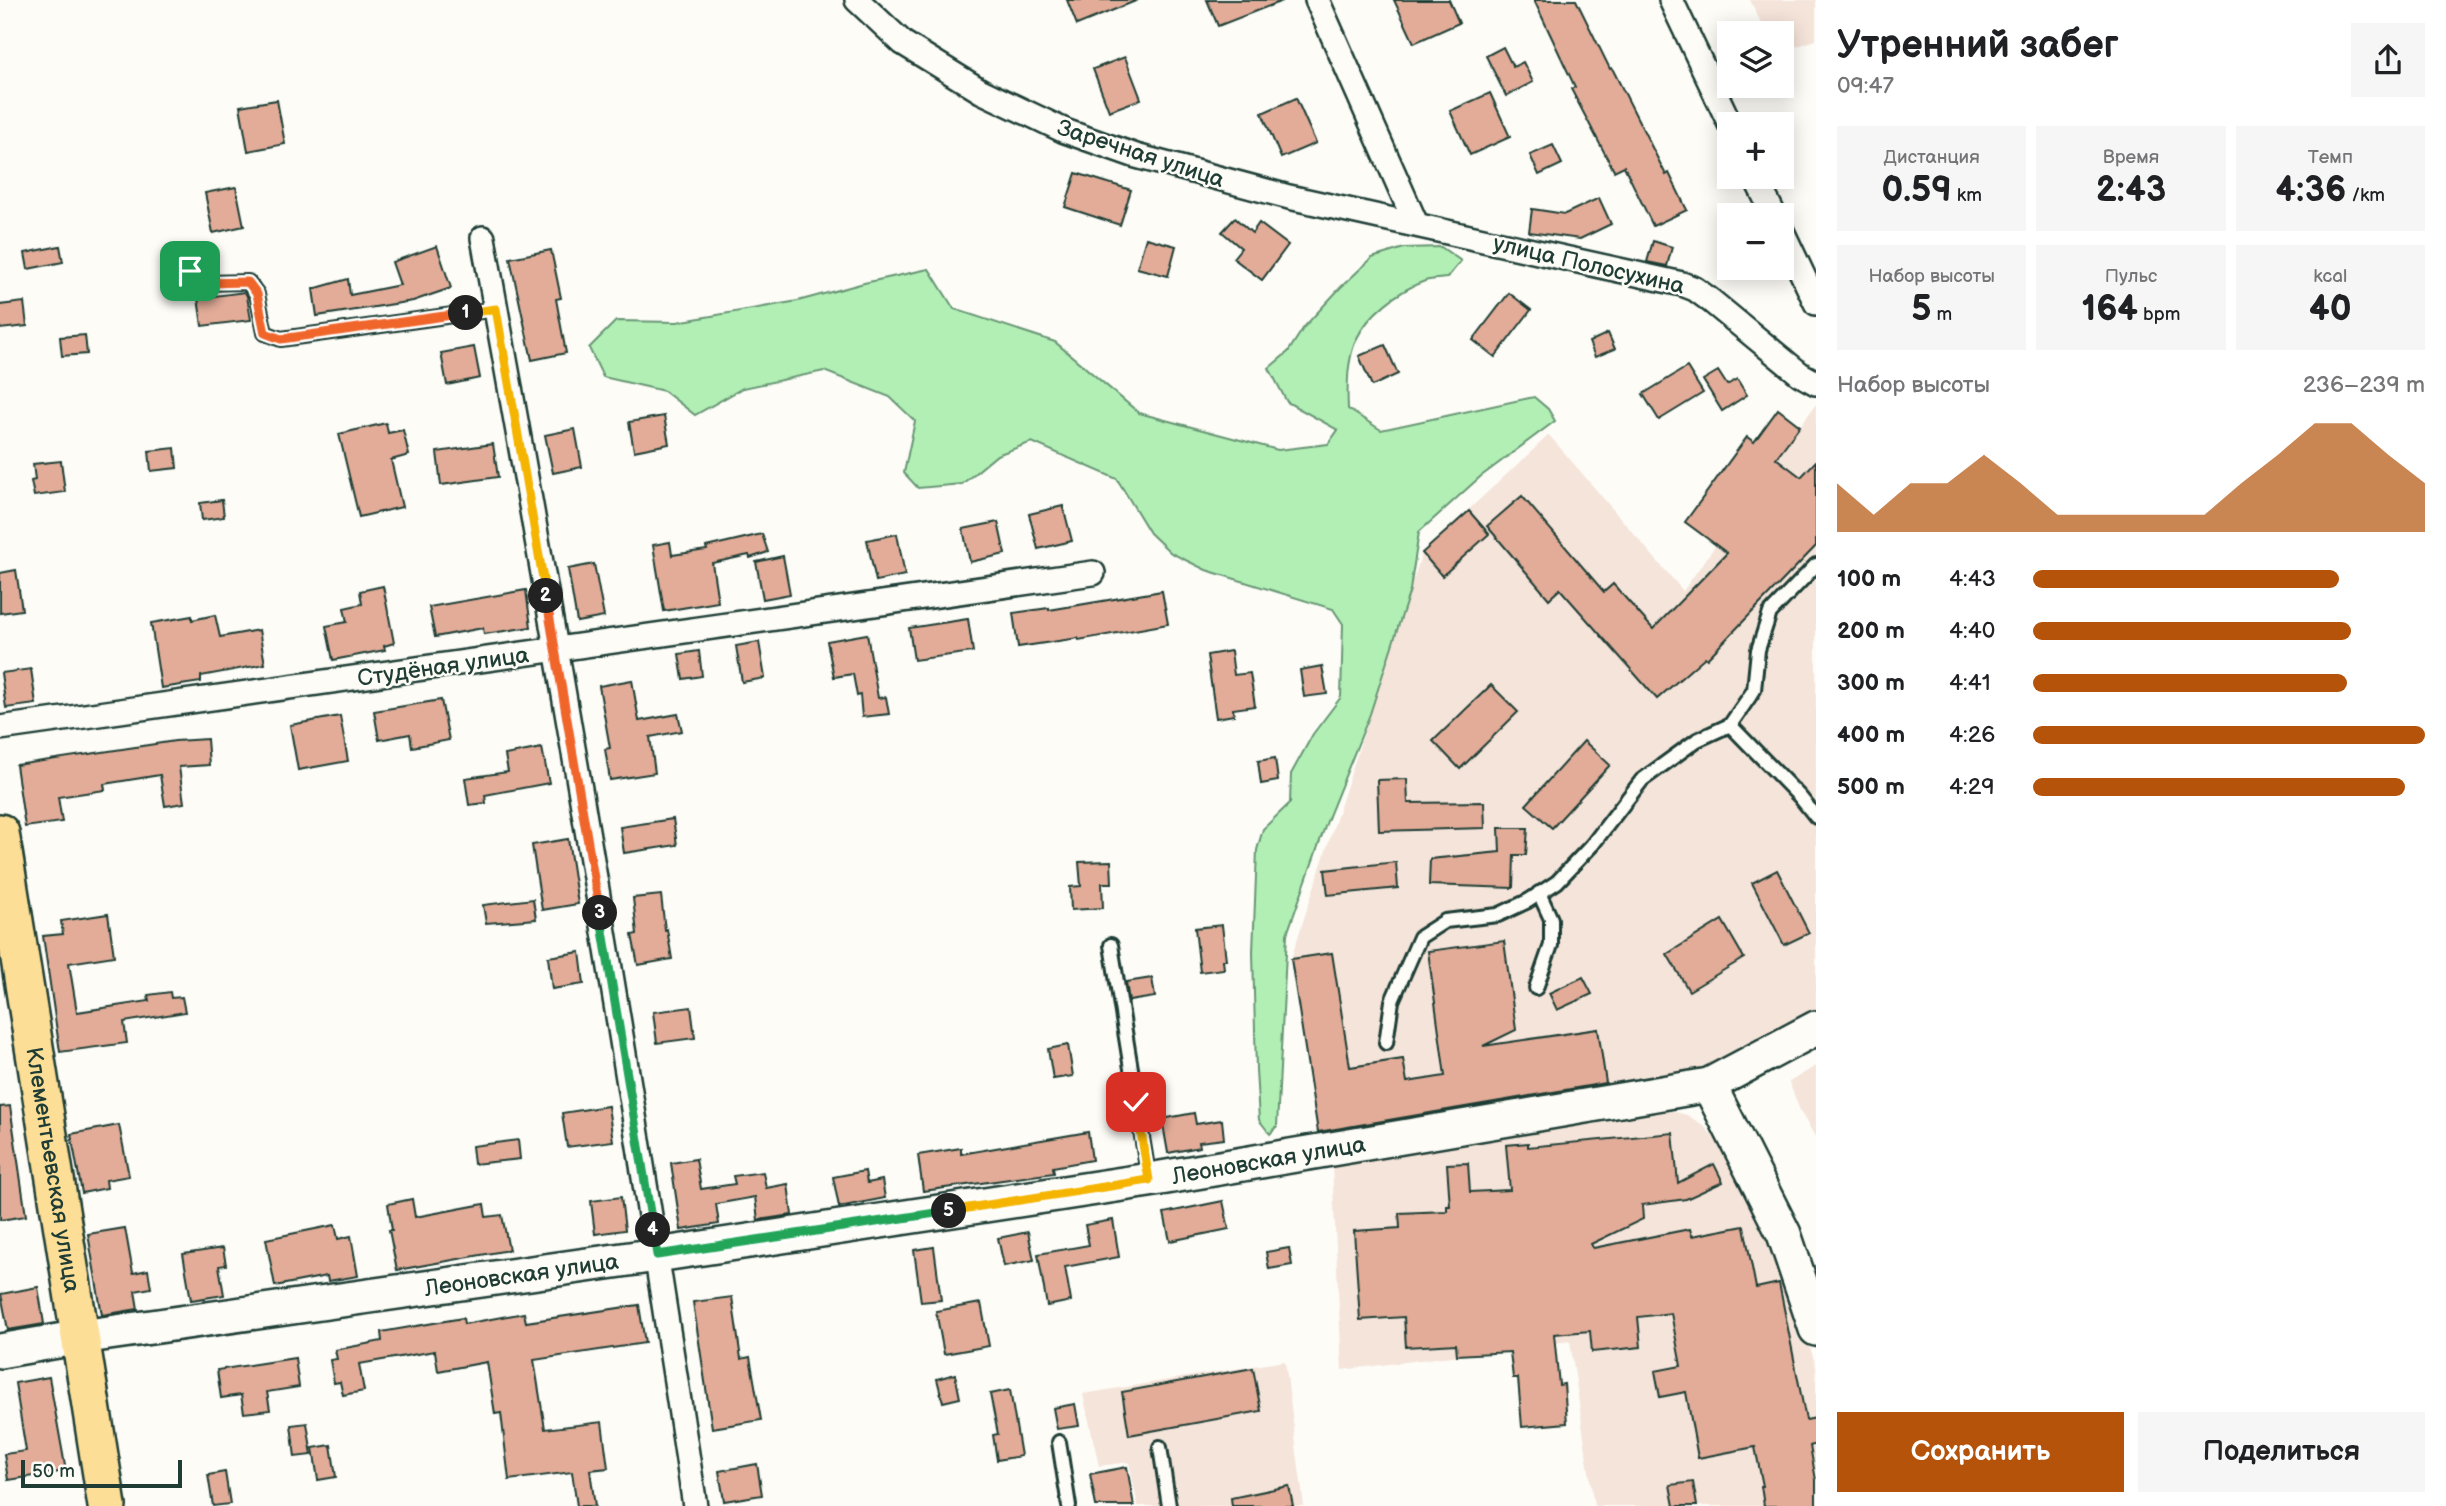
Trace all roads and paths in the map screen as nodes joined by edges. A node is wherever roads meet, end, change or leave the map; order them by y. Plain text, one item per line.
1 (857, 0) edge
2 (1317, 0) edge
3 (1671, 0) edge
4 (1724, 112) edge
5 (1416, 224) junction
6 (483, 238) dead end
7 (1794, 256) edge
8 (190, 271) dead end
9 (1816, 303) edge
10 (496, 309) junction
11 (1816, 383) edge
12 (1816, 565) edge
13 (1093, 573) dead end
14 (555, 651) junction
15 (1730, 725) junction
16 (0, 728) edge
17 (1816, 817) edge
18 (0, 833) edge
19 (1539, 893) junction
20 (1111, 945) dead end
21 (1535, 988) dead end
22 (1816, 1028) edge
23 (1386, 1043) dead end
24 (1709, 1085) junction
25 (1149, 1180) junction
26 (657, 1255) junction
27 (1816, 1329) edge
28 (81, 1337) junction
29 (0, 1351) edge
30 (1059, 1442) dead end
31 (1160, 1447) dead end
32 (107, 1506) edge
33 (695, 1506) edge
34 (1069, 1506) edge
35 (1169, 1506) edge

1 - 5 street, Заречная улица
2 - 5 street
3 - 4 street
5 - 11 street, улица Полосухина
6 - 10 street
7 - 9 street
8 - 10 lane
10 - 14 street
12 - 15 lane
13 - 14 street, Студёная улица
14 - 16 street, Студёная улица
14 - 26 street
15 - 17 lane
15 - 19 lane
18 - 28 main road, Клементьевская улица
19 - 21 lane
19 - 23 lane
20 - 25 lane
22 - 24 street, Леоновская улица
24 - 25 street, Леоновская улица
24 - 27 street
25 - 26 street, Леоновская улица
26 - 28 street, Леоновская улица
26 - 33 street
28 - 29 street, Леоновская улица
28 - 32 main road, Клементьевская улица
30 - 34 lane
31 - 35 lane

